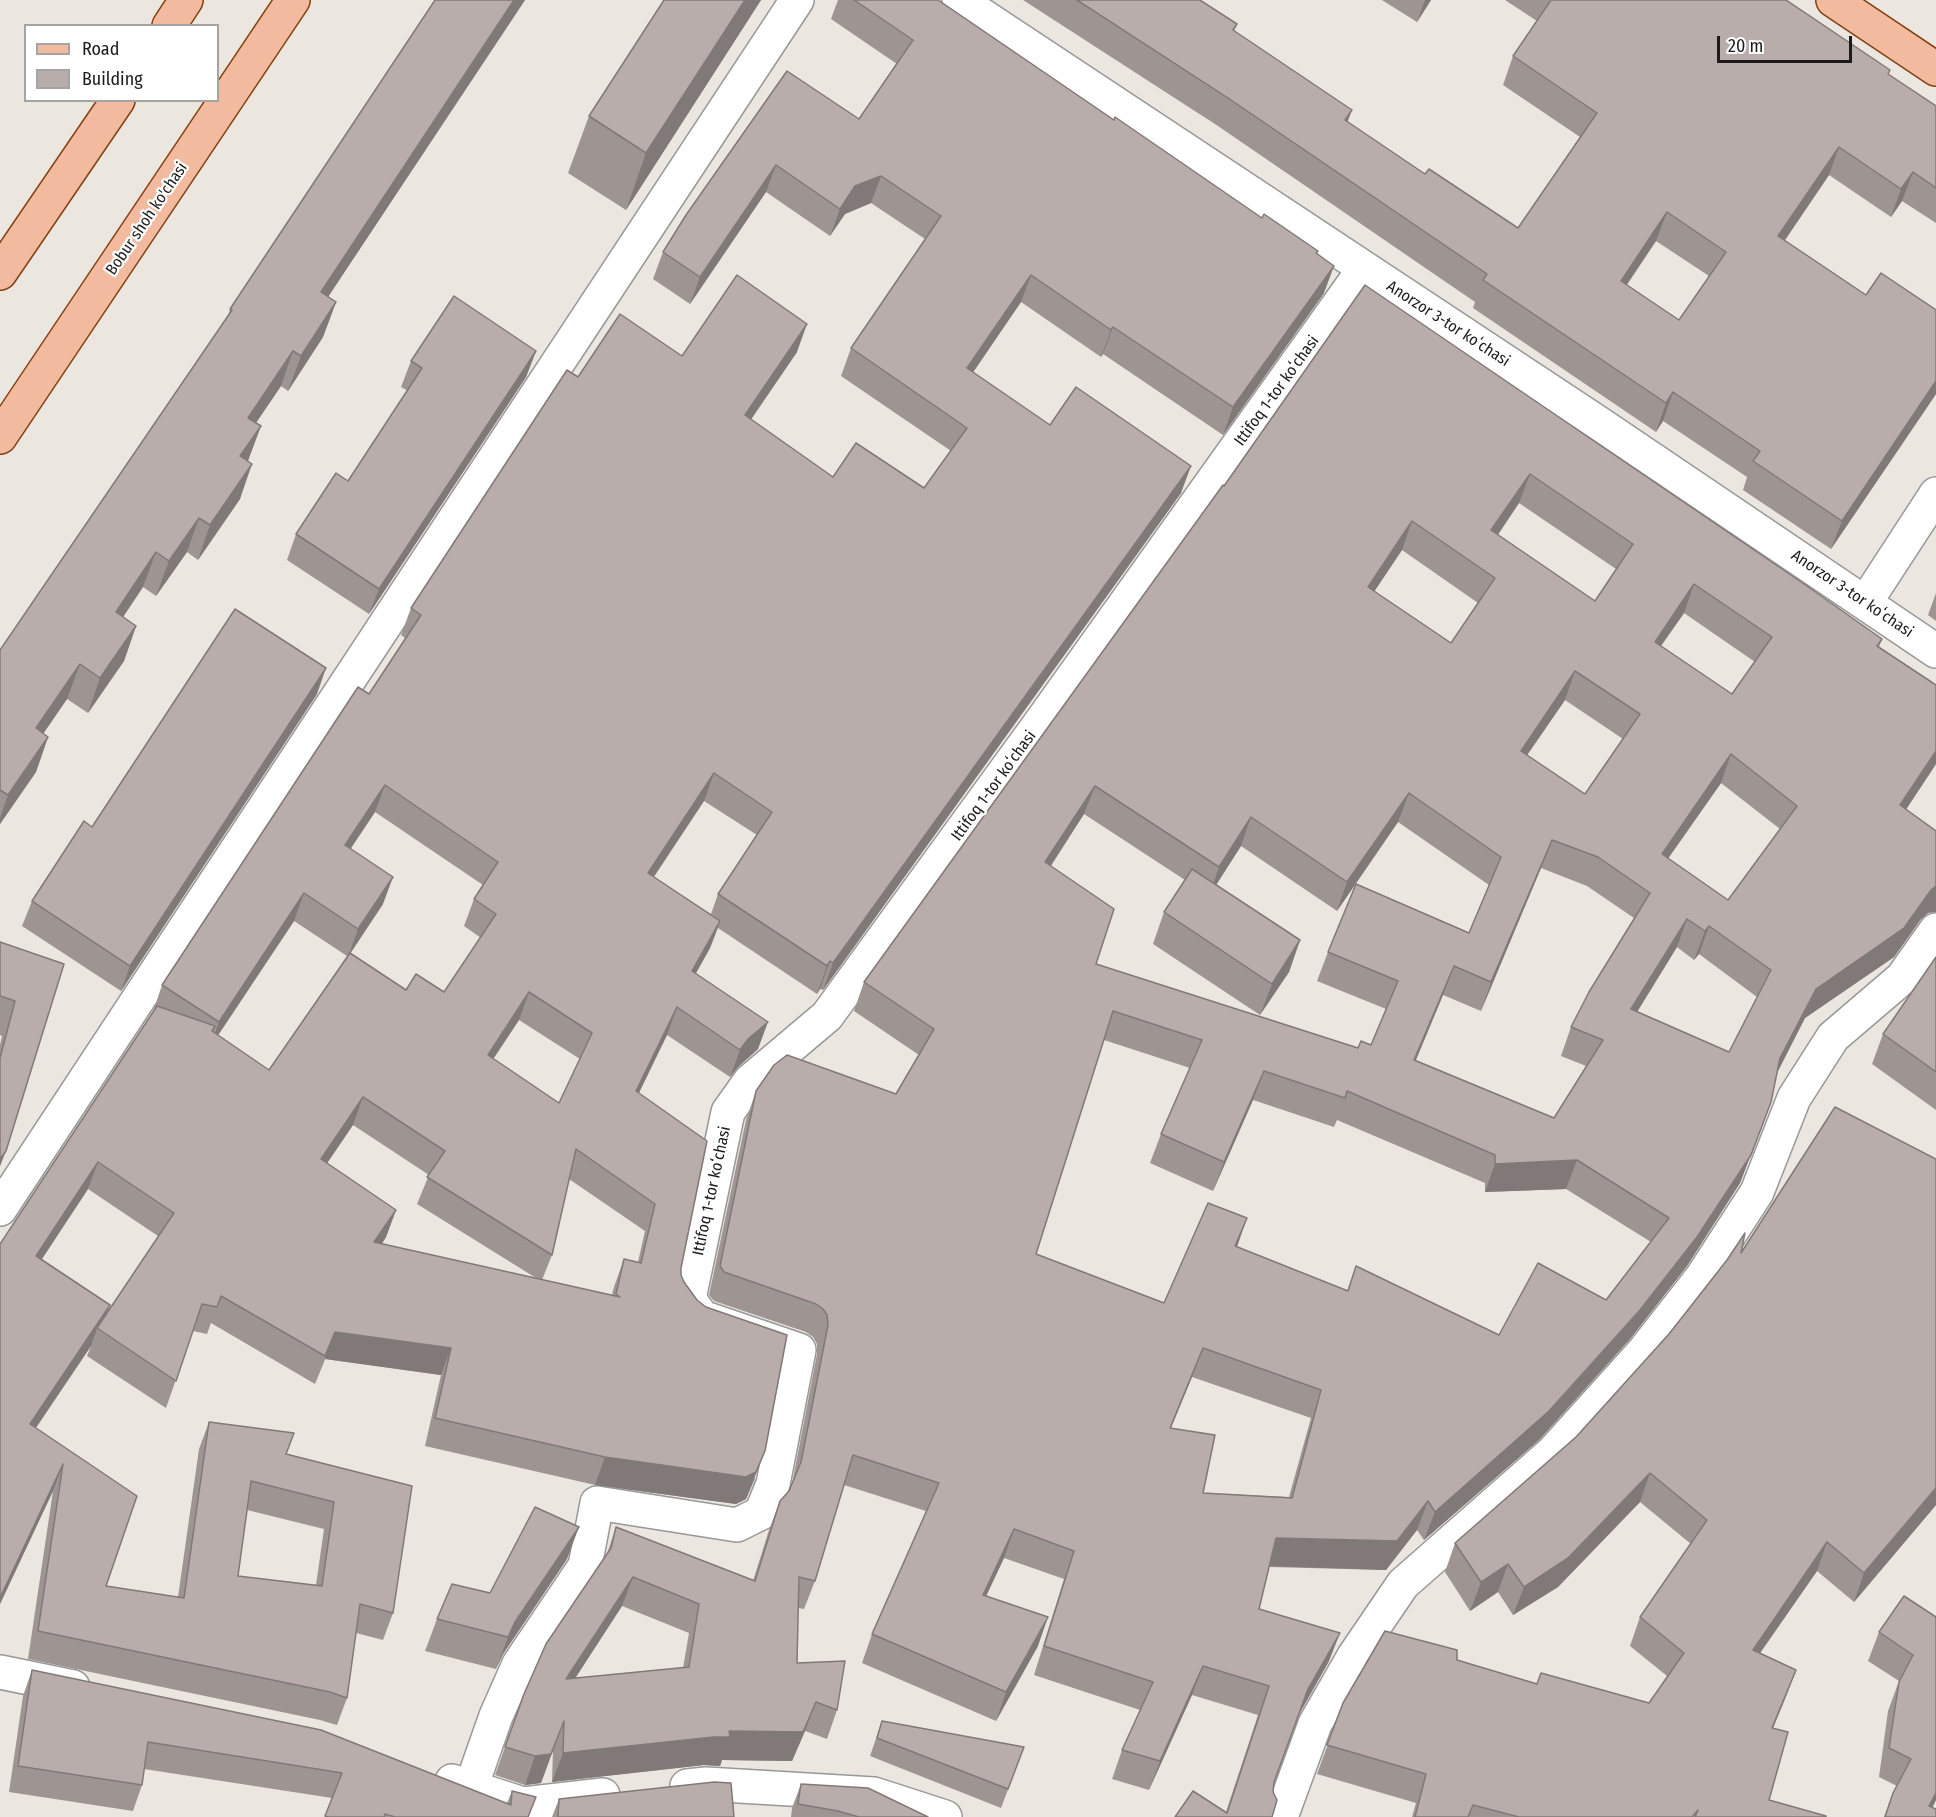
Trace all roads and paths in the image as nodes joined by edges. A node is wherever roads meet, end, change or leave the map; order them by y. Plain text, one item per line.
1 (186, 0) edge
2 (293, 0) edge
3 (797, 0) edge
4 (959, 0) edge
5 (1833, 0) edge
6 (170, 24) edge
7 (1936, 69) edge
8 (117, 102) edge
9 (1364, 269) junction
10 (0, 273) edge
11 (0, 437) edge
12 (1936, 494) edge
13 (1865, 603) junction
14 (1936, 651) edge
15 (1936, 930) edge
16 (0, 1209) edge
17 (0, 1672) edge
18 (105, 1694) edge
19 (427, 1773) edge
20 (471, 1787) junction
21 (945, 1817) edge
22 (1281, 1817) edge

1 - 6 main road
2 - 11 main road, Bobur shoh ko'chasi
3 - 16 street
4 - 9 street, Anorzor 3-tor koʻchasi
5 - 7 main road
8 - 10 main road
9 - 13 street, Anorzor 3-tor koʻchasi
9 - 20 street, Ittifoq 1-tor koʻchasi
12 - 13 street
13 - 14 street, Anorzor 3-tor koʻchasi
15 - 22 street
17 - 18 street
19 - 20 street
20 - 21 street

